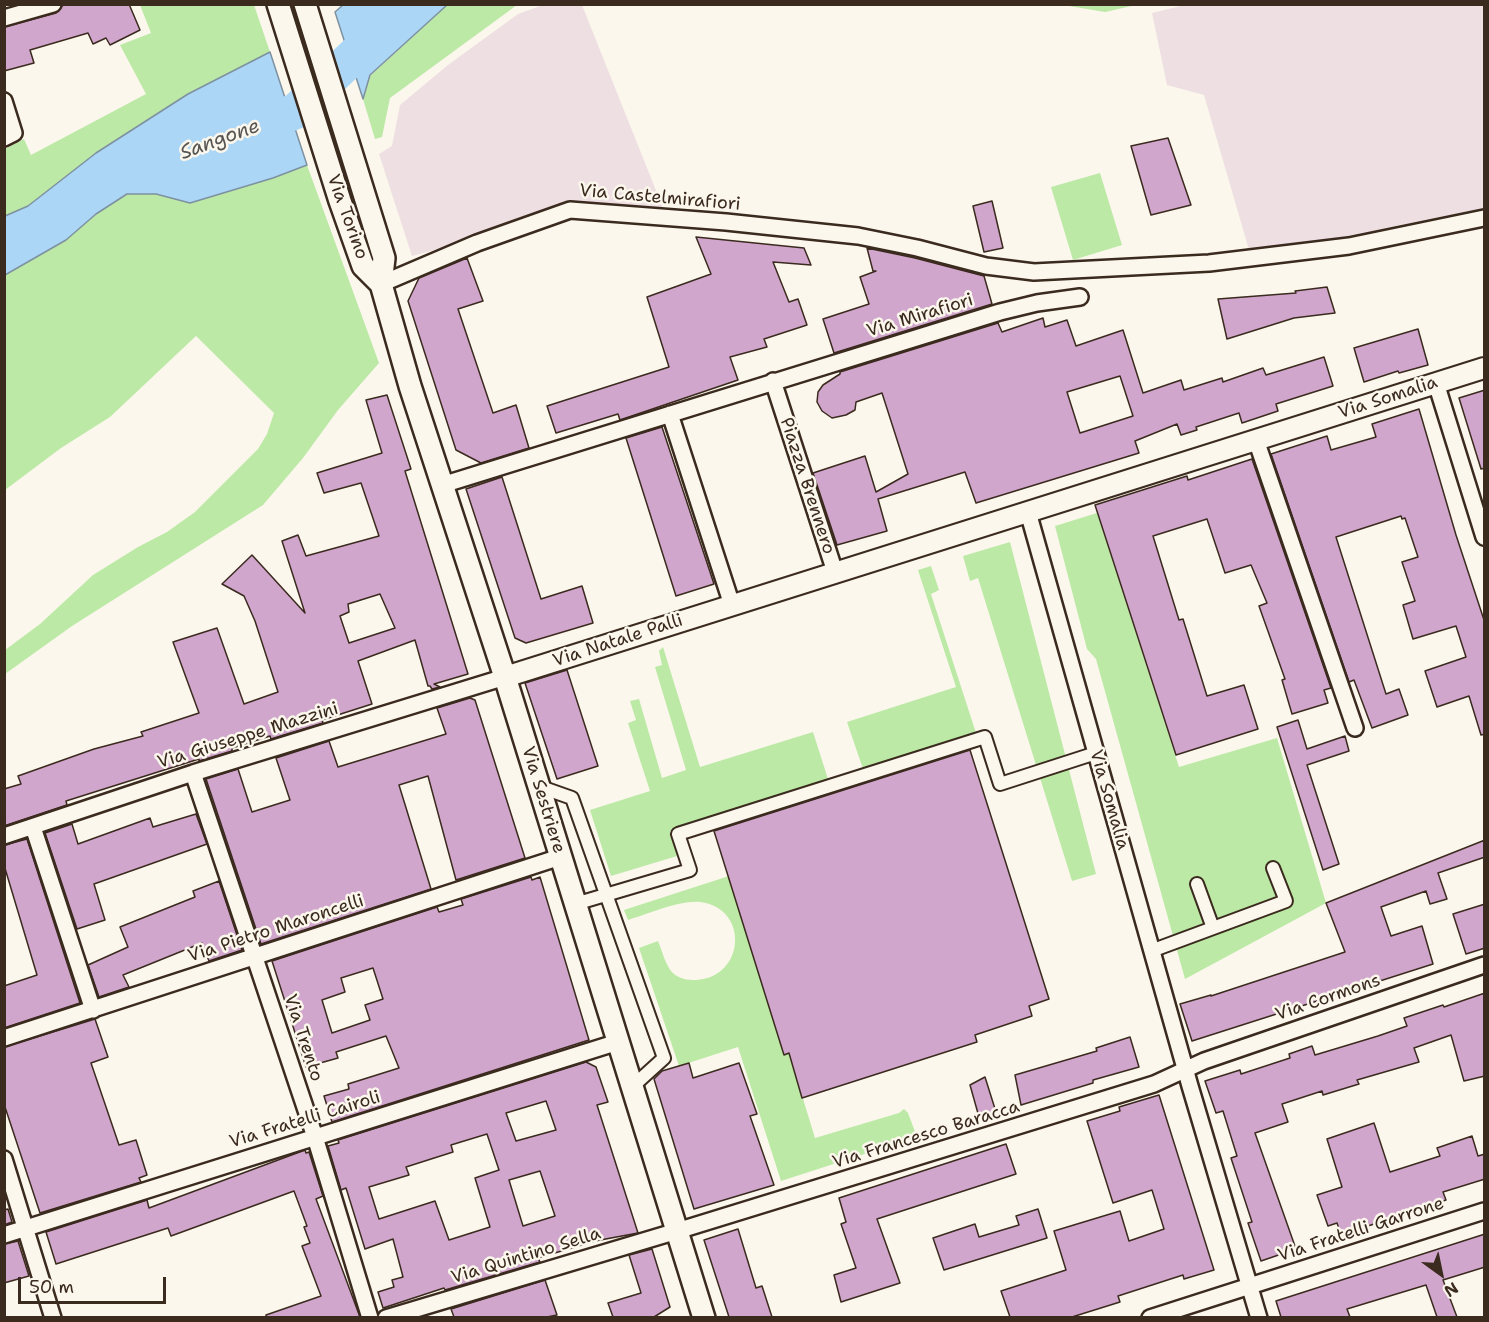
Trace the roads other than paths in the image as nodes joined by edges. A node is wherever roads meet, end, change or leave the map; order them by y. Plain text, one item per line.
1 (53, 4) edge
2 (278, 4) edge
3 (305, 4) edge
4 (4, 18) edge
5 (4, 101) edge
6 (4, 138) edge
7 (1485, 218) edge
8 (381, 284) junction
9 (1080, 297) dead end
10 (1485, 368) edge
11 (773, 381) junction
12 (1436, 383) junction
13 (670, 414) junction
14 (1256, 440) junction
15 (442, 485) junction
16 (1028, 512) junction
17 (1485, 537) edge
18 (835, 572) junction
19 (732, 605) junction
20 (505, 677) junction
21 (1355, 728) dead end
22 (1096, 753) junction
23 (193, 773) junction
24 (538, 786) junction
25 (33, 827) junction
26 (4, 836) edge
27 (560, 857) junction
28 (1273, 867) dead end
29 (1197, 884) dead end
30 (606, 895) junction
31 (575, 904) junction
32 (1213, 928) junction
33 (1151, 951) junction
34 (255, 956) junction
35 (1485, 965) edge
36 (93, 1010) junction
37 (4, 1038) edge
38 (618, 1042) junction
39 (1185, 1070) junction
40 (632, 1087) junction
41 (315, 1137) junction
42 (4, 1159) edge
43 (1485, 1211) edge
44 (25, 1229) junction
45 (677, 1231) junction
46 (4, 1235) edge
47 (1250, 1287) junction
48 (53, 1317) edge
49 (370, 1317) edge
50 (386, 1317) edge
51 (704, 1317) edge
52 (1150, 1317) edge
53 (1259, 1317) edge

1 - 4 street
2 - 8 main road, Via Torino
3 - 8 main road, Via Torino
5 - 6 street
7 - 8 street, Via Castelmirafiori
8 - 15 main road, Via Sestriere
9 - 11 street, Via Mirafiori
10 - 12 street, Via Somalia
11 - 13 street
11 - 18 street, Piazza Brennero
12 - 14 street, Via Somalia
12 - 17 street
13 - 15 street
13 - 19 street
14 - 16 street, Via Somalia
14 - 21 street
15 - 20 main road, Via Sestriere
16 - 18 street
16 - 22 street, Via Somalia
18 - 19 street, Piazza Brennero
19 - 20 street, Via Natale Palli
20 - 23 street, Via Giuseppe Mazzini
20 - 24 main road, Via Sestriere
22 - 30 street
22 - 33 street, Via Somalia
23 - 25 street, Via Giuseppe Mazzini
23 - 34 street, Via Trento
24 - 27 main road, Via Sestriere
24 - 30 street
25 - 26 street, Via Giuseppe Mazzini
25 - 36 street
27 - 31 main road, Via Sestriere
27 - 34 street, Via Pietro Maroncelli
28 - 32 street
29 - 32 street
30 - 31 street
30 - 40 street
31 - 38 main road, Via Sestriere
32 - 33 street
33 - 39 street, Via Somalia
34 - 36 street, Via Pietro Maroncelli
34 - 41 street, Via Trento
35 - 39 street, Via Cormons
36 - 37 street, Via Pietro Maroncelli
38 - 40 main road, Via Sestriere
38 - 41 street, Via Fratelli Cairoli
39 - 45 street, Via Francesco Baracca
39 - 47 street, Via Somalia
40 - 45 main road, Via Sestriere
41 - 44 street, Via Fratelli Cairoli
41 - 49 street, Via Trento
42 - 44 street
43 - 47 street, Via Fratelli Garrone
44 - 46 street, Via Fratelli Cairoli
44 - 48 street
45 - 50 street, Via Quintino Sella
45 - 51 main road, Via Sestriere
47 - 52 street, Via Fratelli Garrone
47 - 53 street, Via Somalia

